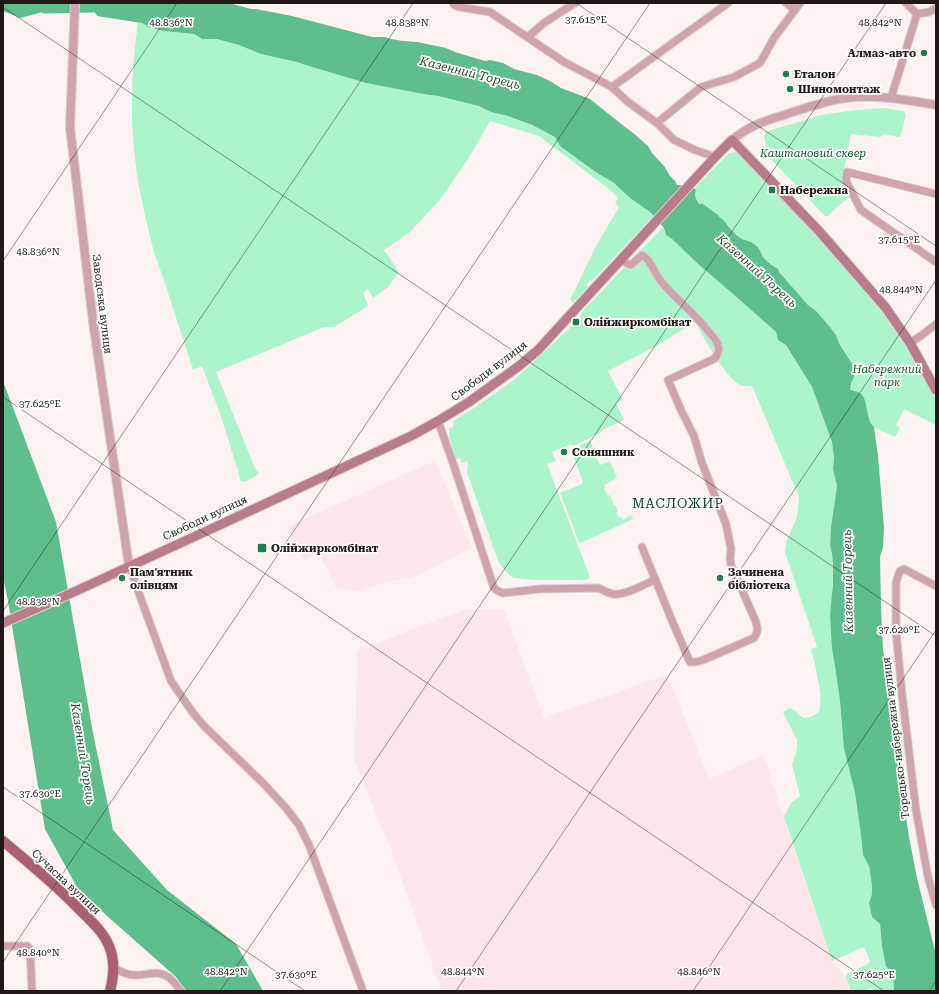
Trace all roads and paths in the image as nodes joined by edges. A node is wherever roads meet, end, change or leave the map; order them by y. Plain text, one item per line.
1 (75, 3) edge
2 (453, 3) edge
3 (575, 3) edge
4 (728, 3) edge
5 (786, 3) edge
6 (800, 3) edge
7 (906, 3) edge
8 (936, 8) edge
9 (795, 10) junction
10 (917, 14) junction
11 (528, 37) junction
12 (612, 87) junction
13 (891, 98) junction
14 (936, 105) edge
15 (657, 123) junction
16 (732, 140) junction
17 (715, 157) junction
18 (936, 194) edge
19 (622, 258) junction
20 (936, 262) edge
21 (936, 324) edge
22 (910, 343) junction
23 (936, 390) edge
24 (438, 421) junction
25 (642, 547) dead end
26 (129, 566) junction
27 (655, 580) junction
28 (936, 586) edge
29 (5, 622) edge
30 (3, 841) edge
31 (936, 905) edge
32 (3, 946) edge
33 (113, 967) junction
34 (32, 991) edge
35 (110, 991) edge
36 (181, 991) edge
37 (363, 991) edge

1 - 26 street, Заводська вулиця
2 - 11 street
3 - 11 street
4 - 12 street
5 - 9 street
6 - 9 street
7 - 10 street
8 - 10 street
9 - 15 street
10 - 13 street
11 - 12 street
12 - 15 street
13 - 14 street, Свободи вулиця
13 - 16 street, Свободи вулиця
15 - 17 street
16 - 17 main road, Свободи вулиця
16 - 22 main road
17 - 19 main road, Свободи вулиця
18 - 20 street
19 - 24 main road, Свободи вулиця
19 - 27 street
21 - 22 street
22 - 23 main road
24 - 26 main road, Свободи вулиця
24 - 27 street
25 - 27 street
26 - 29 main road, Свободи вулиця
26 - 37 street
28 - 31 street, Торецько-набережна вулиця
30 - 33 main road, Сучасна вулиця
32 - 34 street
33 - 35 main road, Сучасна вулиця
33 - 36 street

